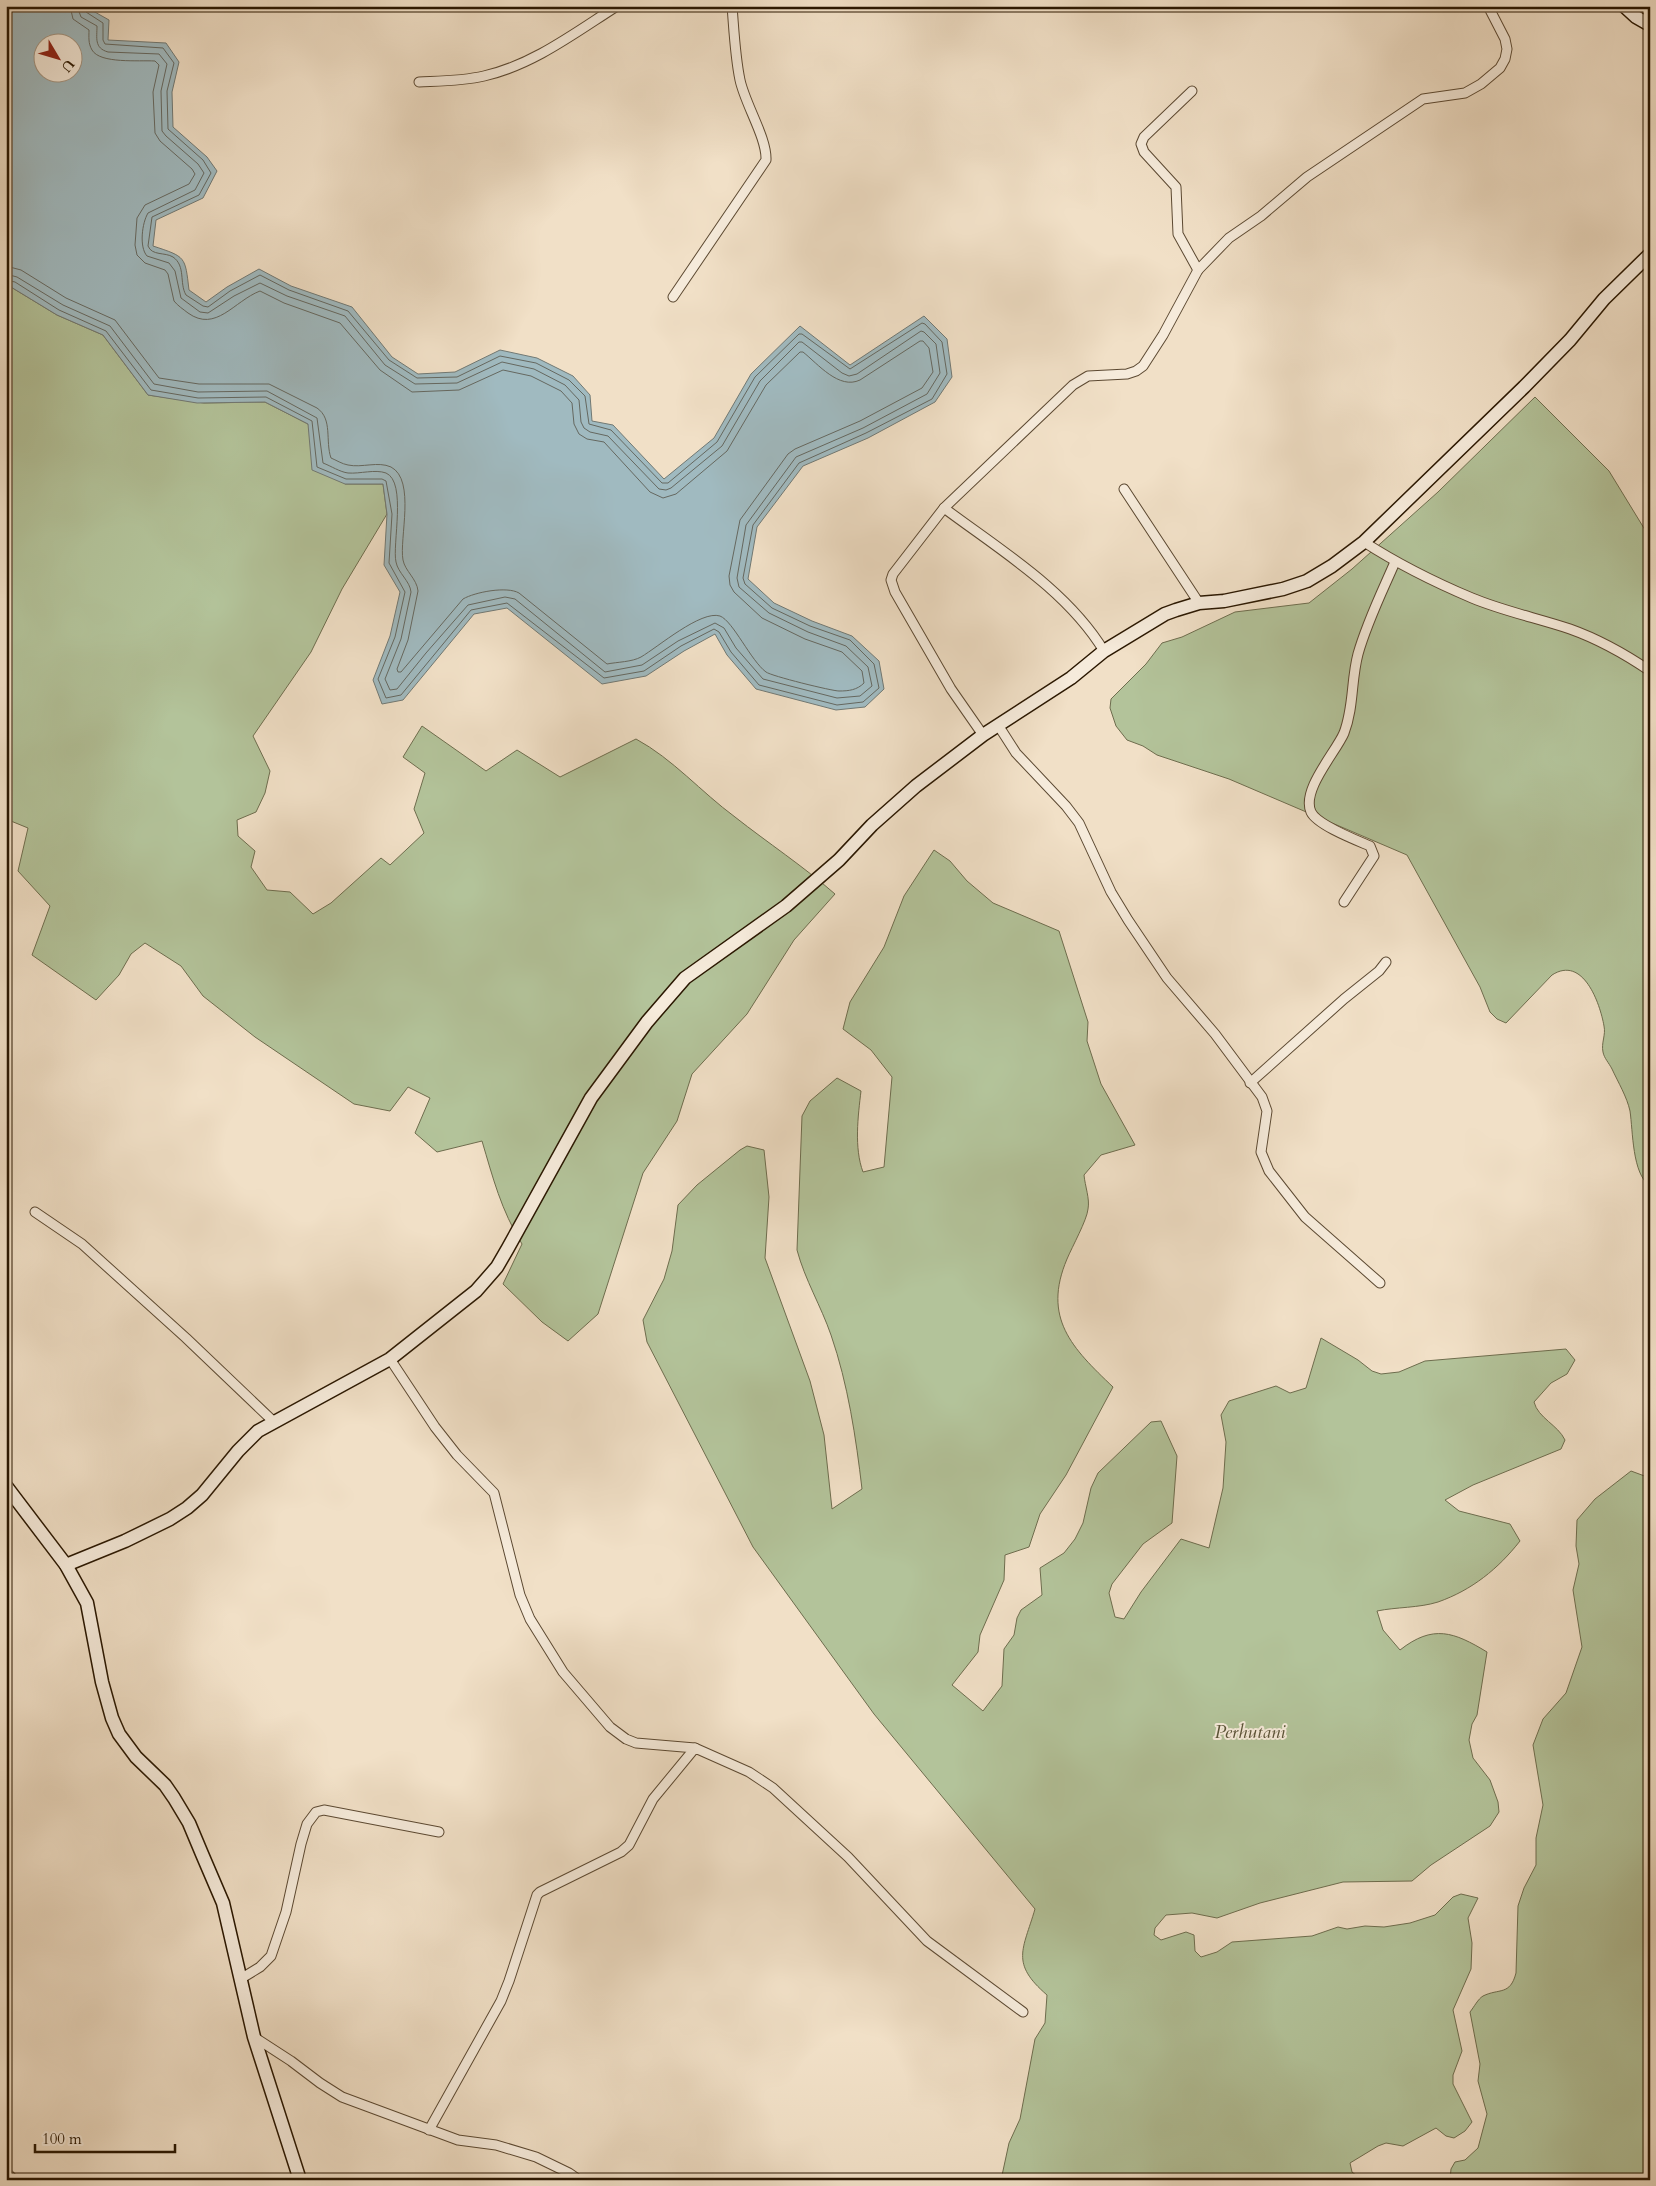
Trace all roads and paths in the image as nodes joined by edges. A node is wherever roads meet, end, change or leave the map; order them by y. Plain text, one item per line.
1 (617, 6) edge
2 (732, 6) edge
3 (1488, 6) edge
4 (1624, 6) edge
5 (1650, 25) edge
6 (419, 82) dead end
7 (1192, 91) dead end
8 (1650, 254) edge
9 (1198, 270) junction
10 (673, 296) dead end
11 (1124, 489) dead end
12 (944, 508) junction
13 (1364, 542) junction
14 (1395, 562) junction
15 (1199, 603) junction
16 (1104, 651) junction
17 (1650, 671) edge
18 (998, 725) junction
19 (984, 735) junction
20 (1344, 902) dead end
21 (1386, 962) dead end
22 (1250, 1083) junction
23 (35, 1212) dead end
24 (1380, 1283) dead end
25 (390, 1359) junction
26 (274, 1422) junction
27 (6, 1486) edge
28 (66, 1565) junction
29 (696, 1748) junction
30 (439, 1832) dead end
31 (242, 1978) junction
32 (1023, 2012) dead end
33 (254, 2037) junction
34 (429, 2130) junction
35 (6, 2172) edge
36 (14, 2180) edge
37 (300, 2180) edge
38 (579, 2180) edge

1 - 6 street
2 - 10 street
3 - 9 street
4 - 5 main road
7 - 9 street
8 - 13 main road
9 - 12 street
11 - 15 street
12 - 16 street
12 - 19 street
13 - 14 street
13 - 15 main road
14 - 17 street
14 - 20 street
15 - 16 main road
16 - 18 main road
18 - 19 main road
18 - 22 street
19 - 25 main road
21 - 22 street
22 - 24 street
23 - 26 street
25 - 26 main road
25 - 29 street
26 - 28 main road
27 - 28 main road
28 - 31 main road
29 - 32 street
29 - 34 street
30 - 31 street
31 - 33 main road
33 - 34 street
33 - 37 main road
34 - 38 street
35 - 36 street

